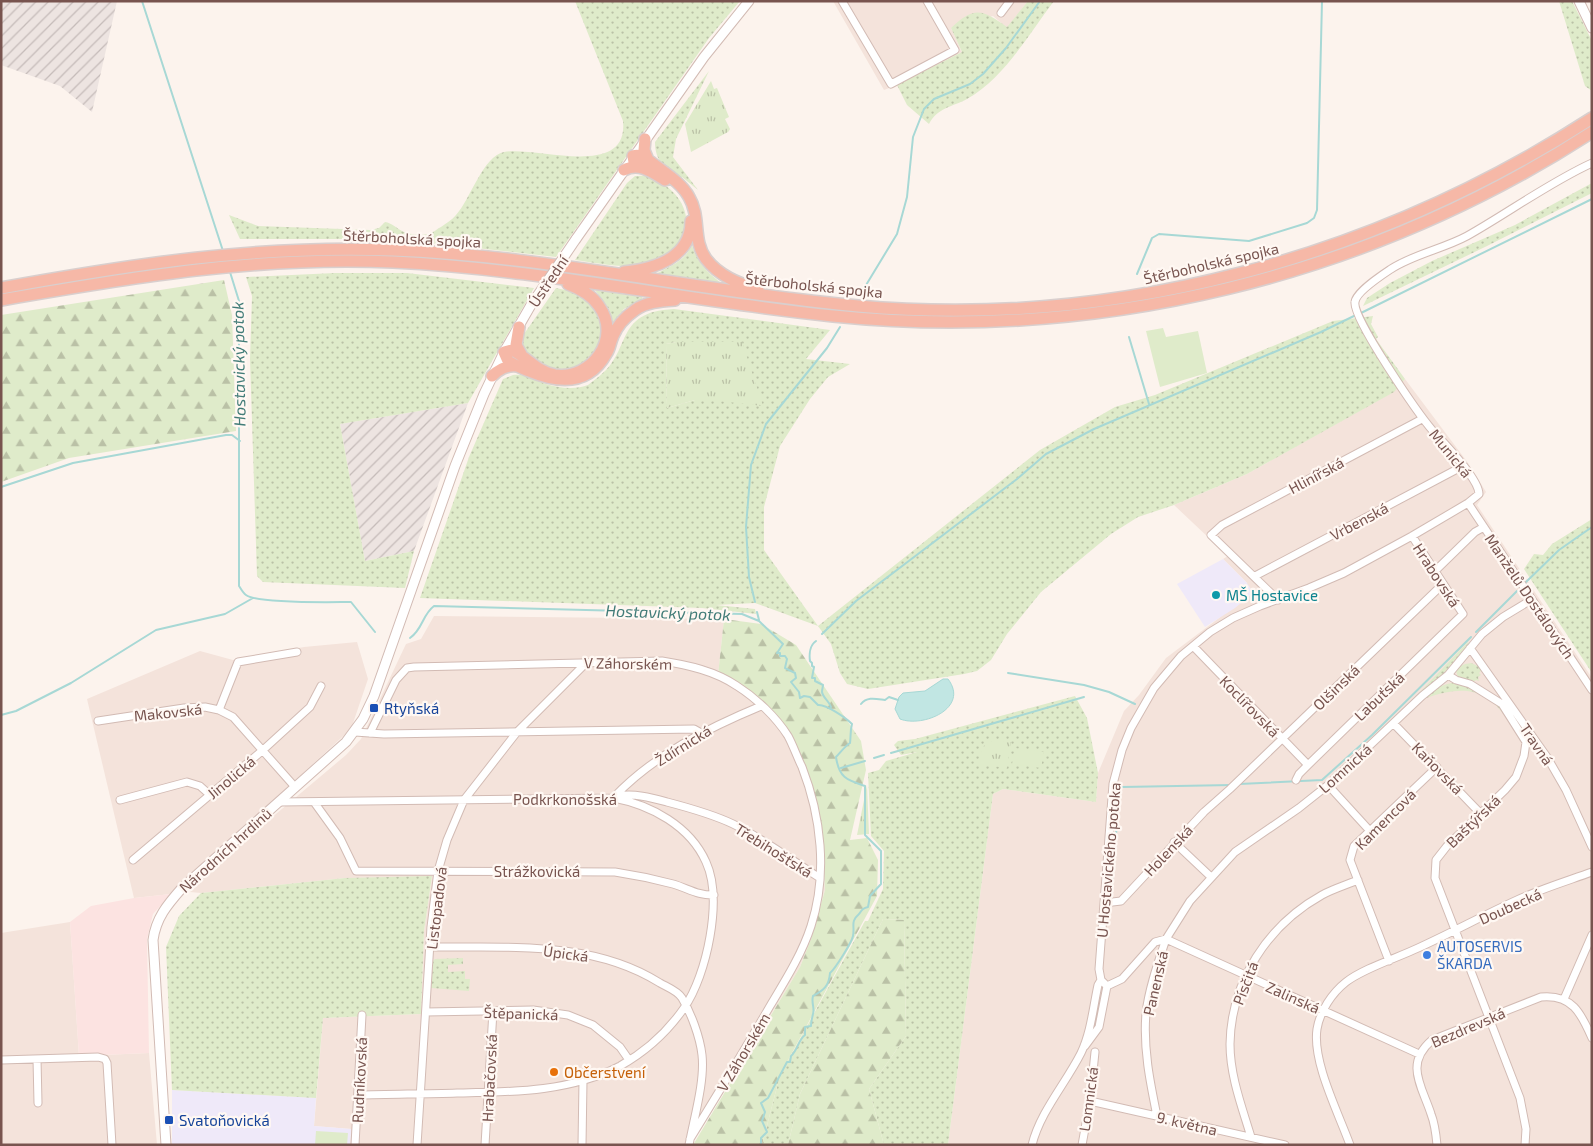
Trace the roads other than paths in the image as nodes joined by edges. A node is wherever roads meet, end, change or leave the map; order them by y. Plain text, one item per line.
1 (749, 1) edge
2 (842, 1) edge
3 (926, 1) edge
4 (1579, 1) edge
5 (1007, 3) edge
6 (1001, 13) dead end
7 (1592, 28) edge
8 (1592, 118) edge
9 (1592, 132) edge
10 (645, 139) junction
11 (633, 156) junction
12 (645, 164) junction
13 (1592, 164) edge
14 (624, 170) junction
15 (600, 272) junction
16 (538, 276) junction
17 (1, 288) edge
18 (781, 298) junction
19 (704, 299) junction
20 (1, 300) edge
21 (519, 327) junction
22 (504, 352) junction
23 (519, 361) junction
24 (492, 376) junction
25 (1422, 419) junction
26 (1463, 466) junction
27 (1479, 488) joint
28 (1468, 503) junction
29 (1484, 527) junction
30 (1412, 536) junction
31 (1435, 571) junction
32 (1254, 576) junction
33 (1443, 584) junction
34 (410, 596) joint
35 (1278, 600) junction
36 (1531, 600) junction
37 (1463, 614) joint
38 (1193, 646) junction
39 (1470, 648) junction
40 (297, 652) dead end
41 (586, 663) junction
42 (1448, 675) junction
43 (321, 686) dead end
44 (1592, 690) edge
45 (761, 706) junction
46 (219, 710) junction
47 (98, 721) dead end
48 (1394, 724) junction
49 (355, 732) junction
50 (517, 732) junction
51 (370, 733) junction
52 (701, 733) junction
53 (1282, 739) junction
54 (263, 750) junction
55 (1308, 765) junction
56 (1437, 767) junction
57 (1296, 780) dead end
58 (1328, 785) junction
59 (295, 787) junction
60 (1230, 789) joint
61 (210, 795) junction
62 (614, 798) junction
63 (120, 800) dead end
64 (464, 800) junction
65 (279, 802) junction
66 (314, 802) junction
67 (1480, 814) junction
68 (1370, 831) junction
69 (1174, 842) junction
70 (1592, 847) edge
71 (133, 860) dead end
72 (438, 871) junction
73 (1592, 872) edge
74 (1211, 877) junction
75 (820, 878) junction
76 (1358, 880) junction
77 (714, 896) junction
78 (1104, 903) junction
79 (1455, 931) junction
80 (1592, 935) edge
81 (1166, 939) junction
82 (431, 947) junction
83 (1389, 961) junction
84 (1246, 976) junction
85 (1101, 980) junction
86 (1107, 986) junction
87 (1564, 999) junction
88 (686, 1006) junction
89 (1323, 1010) junction
90 (493, 1011) junction
91 (426, 1012) junction
92 (362, 1015) dead end
93 (1488, 1017) junction
94 (1592, 1038) edge
95 (1081, 1051) junction
96 (1095, 1052) dead end
97 (1419, 1054) junction
98 (37, 1059) junction
99 (1, 1060) edge
100 (629, 1060) junction
101 (583, 1081) junction
102 (489, 1093) junction
103 (420, 1094) junction
104 (358, 1095) junction
105 (1090, 1101) junction
106 (38, 1103) dead end
107 (1157, 1116) junction
108 (1251, 1137) junction
109 (689, 1142) edge
110 (112, 1145) edge
111 (166, 1145) edge
112 (355, 1145) edge
113 (417, 1145) edge
114 (485, 1145) edge
115 (582, 1145) edge
116 (1032, 1145) edge
117 (1082, 1145) edge
118 (1285, 1145) edge
119 (1350, 1145) edge
120 (1437, 1145) edge
121 (1526, 1145) edge

1 - 10 street, Ústřední
2 - 3 street
4 - 7 street
5 - 6 street
8 - 18 highway, Štěrboholská spojka
9 - 19 highway, Štěrboholská spojka
10 - 11 street, Ústřední
10 - 12 highway
11 - 12 highway
11 - 14 street, Ústřední
12 - 14 highway
12 - 15 highway
12 - 18 highway
13 - 25 street, Munická
14 - 21 street, Ústřední, bridge
15 - 17 highway, Štěrboholská spojka
15 - 18 highway, Štěrboholská spojka
16 - 19 highway, Štěrboholská spojka
16 - 20 highway, Štěrboholská spojka
16 - 23 highway
19 - 23 highway
21 - 22 street, Ústřední
21 - 23 highway
22 - 23 highway
22 - 24 street, Ústřední
23 - 24 highway
24 - 34 street, Ústřední
25 - 26 street, Munická
25 - 32 street, Hlinířská
26 - 27 street, Munická
26 - 32 street, Vrbenská
27 - 28 street, U Hostavického potoka
28 - 29 street, Manželů Dostálových
28 - 30 street, U Hostavického potoka
29 - 31 street
29 - 36 street, Manželů Dostálových
30 - 31 street, Hrabovská
30 - 35 street, U Hostavického potoka
31 - 33 street, Hrabovská
32 - 35 street
33 - 37 street, Hrabovská
33 - 53 street, Olšinská
34 - 49 street, Národních hrdinů
35 - 38 street, U Hostavického potoka
36 - 39 street, Lomnická
36 - 44 street, Manželů Dostálových
37 - 55 street, Labuťská
38 - 53 street, Koclířovská
38 - 78 street, U Hostavického potoka
39 - 42 street, Lomnická
39 - 70 street, Travná
40 - 46 street
41 - 45 street, V Záhorském
41 - 50 street, Listopadová
41 - 51 street, V Záhorském
42 - 48 street, Lomnická
42 - 67 street, Baštýřská
43 - 54 street, Jinolická
45 - 52 street, Ždírnická
45 - 75 street, V Záhorském
46 - 47 street, Makovská
46 - 54 street, Makovská
48 - 56 street, Kaňovská
48 - 58 street, Lomnická
49 - 51 street
49 - 59 street, Národních hrdinů
50 - 51 street
50 - 52 street
50 - 64 street, Listopadová
52 - 62 street, Ždírnická
53 - 55 street, Koclířovská
53 - 60 street, Olšinská
54 - 59 street, Makovská
54 - 61 street, Jinolická
55 - 57 street, Labuťská
56 - 67 street, Kaňovská
56 - 68 street, Kamencová
58 - 68 street
58 - 74 street, Lomnická
59 - 65 street, Národních hrdinů
60 - 69 street, Holenská
61 - 63 street
61 - 71 street, Jinolická
62 - 64 street, Podkrkonošská
62 - 75 street, Třebihošťská
62 - 77 street, Podkrkonošská
64 - 66 street, Podkrkonošská
64 - 72 street, Listopadová
65 - 66 street, Podkrkonošská
65 - 111 street, Národních hrdinů
66 - 72 street, Strážkovická
67 - 79 street, Baštýřská
68 - 76 street, Kamencová
69 - 74 street
69 - 78 street, Holenská
72 - 77 street, Strážkovická
72 - 82 street, Listopadová
73 - 79 street, Doubecká
74 - 81 street, Lomnická
75 - 109 street, V Záhorském
76 - 83 street, Kamencová
76 - 84 street, Písčitá
77 - 88 street, Podkrkonošská
78 - 85 street, U Hostavického potoka
79 - 83 street, Doubecká
79 - 93 street, Baštýřská
80 - 87 street
81 - 84 street, Zalinská
81 - 86 street, Lomnická
81 - 107 street, Panenská
82 - 88 street, Úpická
82 - 91 street, Listopadová
83 - 89 street, Doubecká
84 - 89 street, Zalinská
84 - 108 street, Písčitá
85 - 86 street
85 - 95 street, U Hostavického potoka
86 - 95 street, Lomnická
87 - 93 street, Bezdrevská
87 - 94 street
88 - 100 street, Podkrkonošská
88 - 109 street, V Záhorském
89 - 97 street, Zalinská
89 - 119 street, Doubecká
90 - 91 street, Štěpanická
90 - 100 street, Štěpanická
90 - 102 street, Hrabačovská
91 - 103 street, Listopadová
92 - 104 street, Rudníkovská
93 - 97 street, Bezdrevská
93 - 121 street, Baštýřská
95 - 116 street, U Hostavického potoka
96 - 105 street, Lomnická
97 - 120 street, Bezdrevská
98 - 99 street
98 - 106 street
98 - 110 street
100 - 101 street, Podkrkonošská
101 - 102 street, Podkrkonošská
101 - 115 street
102 - 103 street, Podkrkonošská
102 - 114 street, Hrabačovská
103 - 104 street, Podkrkonošská
103 - 113 street, Listopadová
104 - 112 street, Rudníkovská
105 - 107 street, 9. května
105 - 117 street, Lomnická
107 - 108 street, 9. května
108 - 118 street, 9. května

